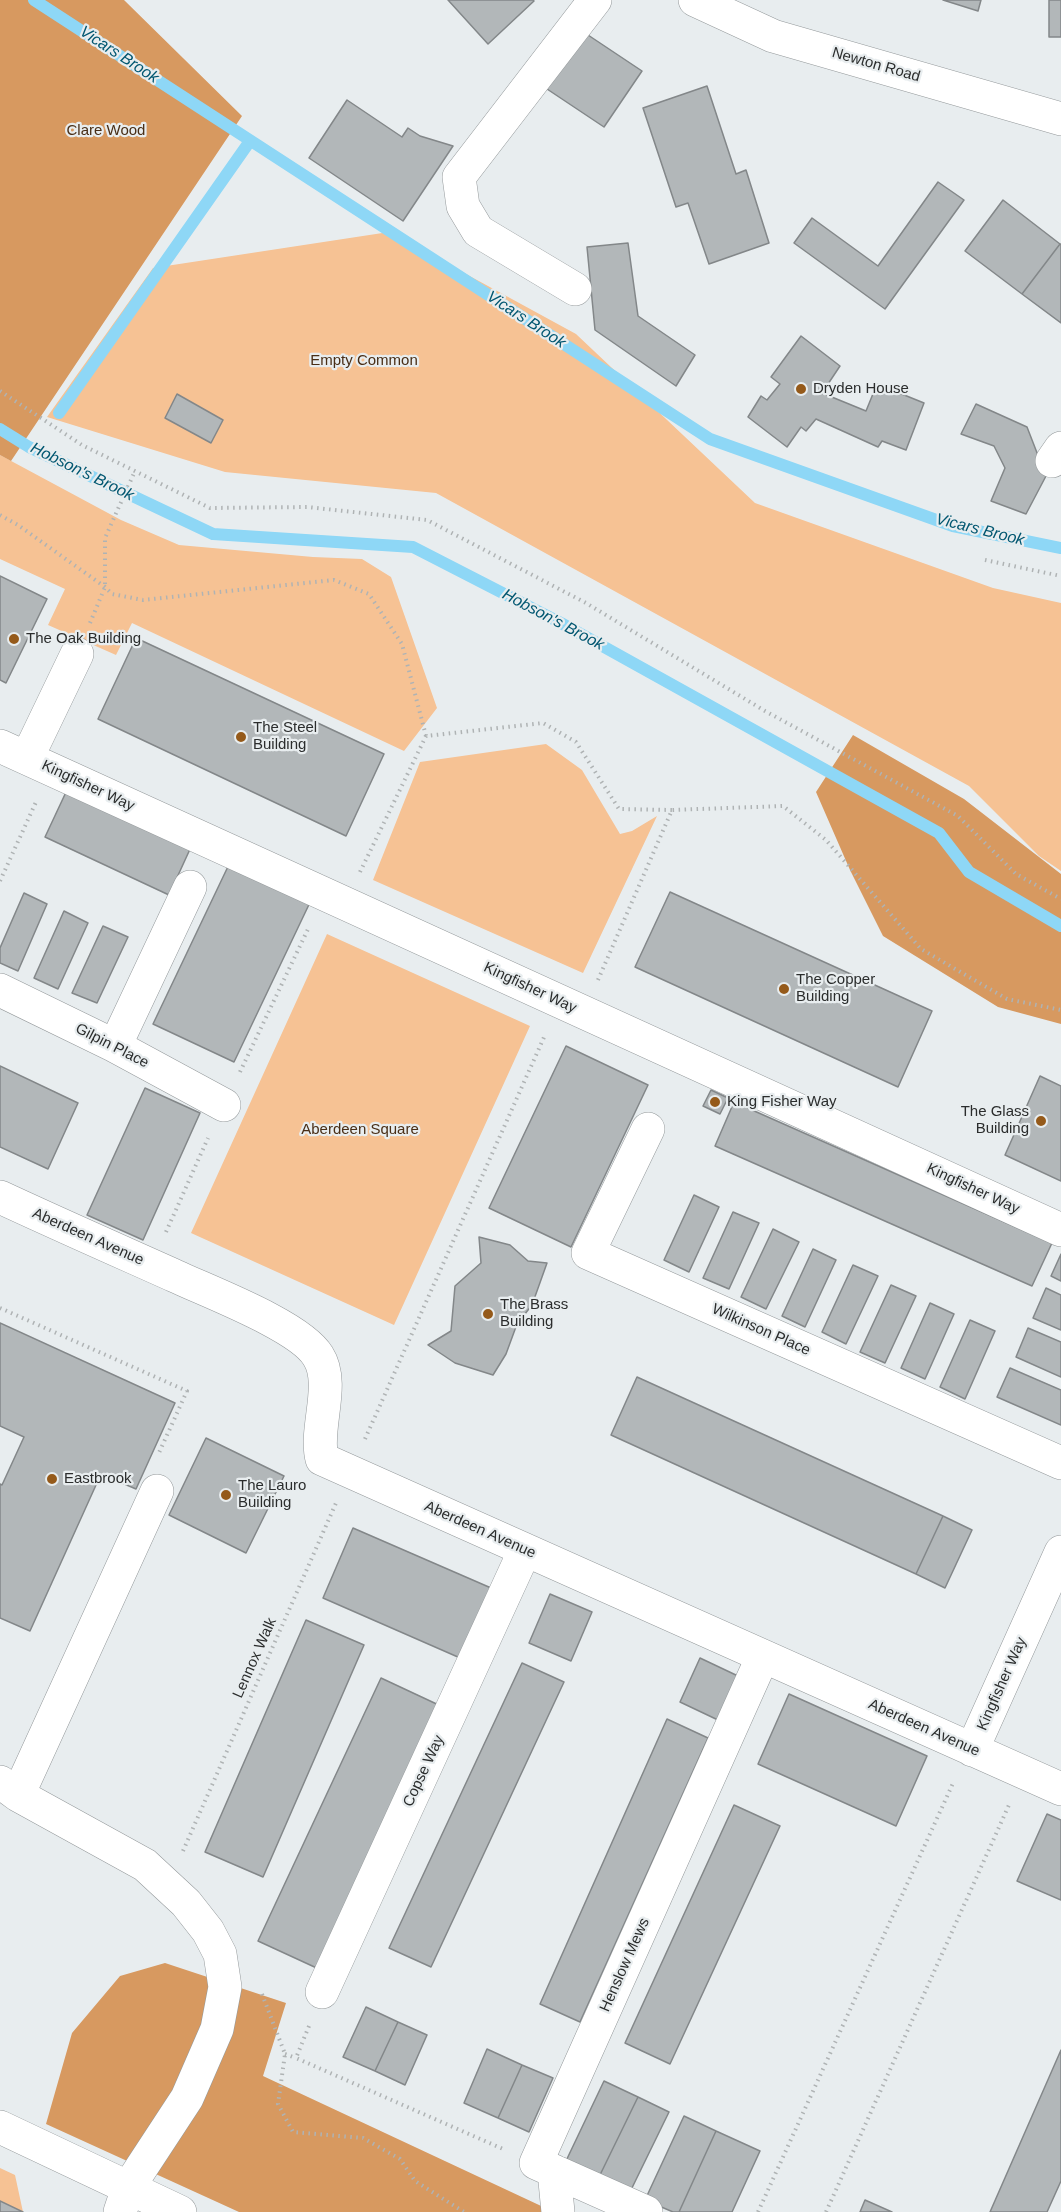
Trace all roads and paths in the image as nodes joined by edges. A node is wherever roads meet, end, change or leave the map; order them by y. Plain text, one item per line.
1 (595, 0) edge
2 (695, 0) edge
3 (1061, 119) edge
4 (575, 289) dead end
5 (0, 391) edge
6 (135, 471) junction
7 (0, 515) edge
8 (985, 560) dead end
9 (1061, 576) edge
10 (105, 587) junction
11 (77, 654) joint
12 (426, 736) junction
13 (26, 757) edge
14 (672, 810) junction
15 (0, 881) edge
16 (190, 887) dead end
17 (1061, 899) edge
18 (345, 903) junction
19 (0, 990) edge
20 (572, 1007) junction
21 (1061, 1010) edge
22 (115, 1046) junction
23 (224, 1105) dead end
24 (648, 1129) dead end
25 (0, 1197) edge
26 (1061, 1230) edge
27 (0, 1308) edge
28 (158, 1456) dead end
29 (1061, 1463) edge
30 (350, 1472) junction
31 (157, 1491) dead end
32 (525, 1550) junction
33 (1061, 1552) edge
34 (763, 1656) junction
35 (970, 1749) junction
36 (1024, 1773) junction
37 (9, 1788) edge
38 (1061, 1789) edge
39 (182, 1853) dead end
40 (260, 1987) dead end
41 (322, 1992) joint
42 (285, 2054) junction
43 (296, 2058) junction
44 (0, 2127) edge
45 (545, 2167) junction
46 (124, 2200) edge
47 (180, 2212) edge
48 (464, 2212) edge
49 (558, 2212) edge
50 (646, 2212) edge
51 (758, 2212) edge
52 (826, 2212) edge

1 - 4 street
2 - 3 street, Newton Road
5 - 6 path
6 - 10 path
6 - 17 path
7 - 10 path
8 - 9 path
10 - 11 path
10 - 12 path
11 - 13 street
12 - 14 path
12 - 18 path
13 - 15 path
13 - 18 street, Kingfisher Way
14 - 20 path, Lennox Walk
14 - 21 path
16 - 22 street
18 - 20 street, Kingfisher Way
19 - 22 street, Gilpin Place
20 - 26 street, Kingfisher Way
20 - 30 path, Lennox Walk
22 - 23 street, Gilpin Place
24 - 29 street, Wilkinson Place
25 - 30 street, Aberdeen Avenue
27 - 28 path
30 - 32 street, Aberdeen Avenue
30 - 39 path, Lennox Walk
31 - 37 street
32 - 34 street, Aberdeen Avenue
32 - 41 street, Copse Way
33 - 35 street, Kingfisher Way
34 - 35 street, Aberdeen Avenue
34 - 45 street, Henslow Mews
35 - 36 street, Aberdeen Avenue
35 - 51 path
36 - 38 street, Aberdeen Avenue
36 - 52 path
37 - 46 street
40 - 42 path
41 - 43 path
42 - 43 path
42 - 48 path
43 - 45 path
44 - 46 street
45 - 49 street
45 - 50 street
46 - 47 street

